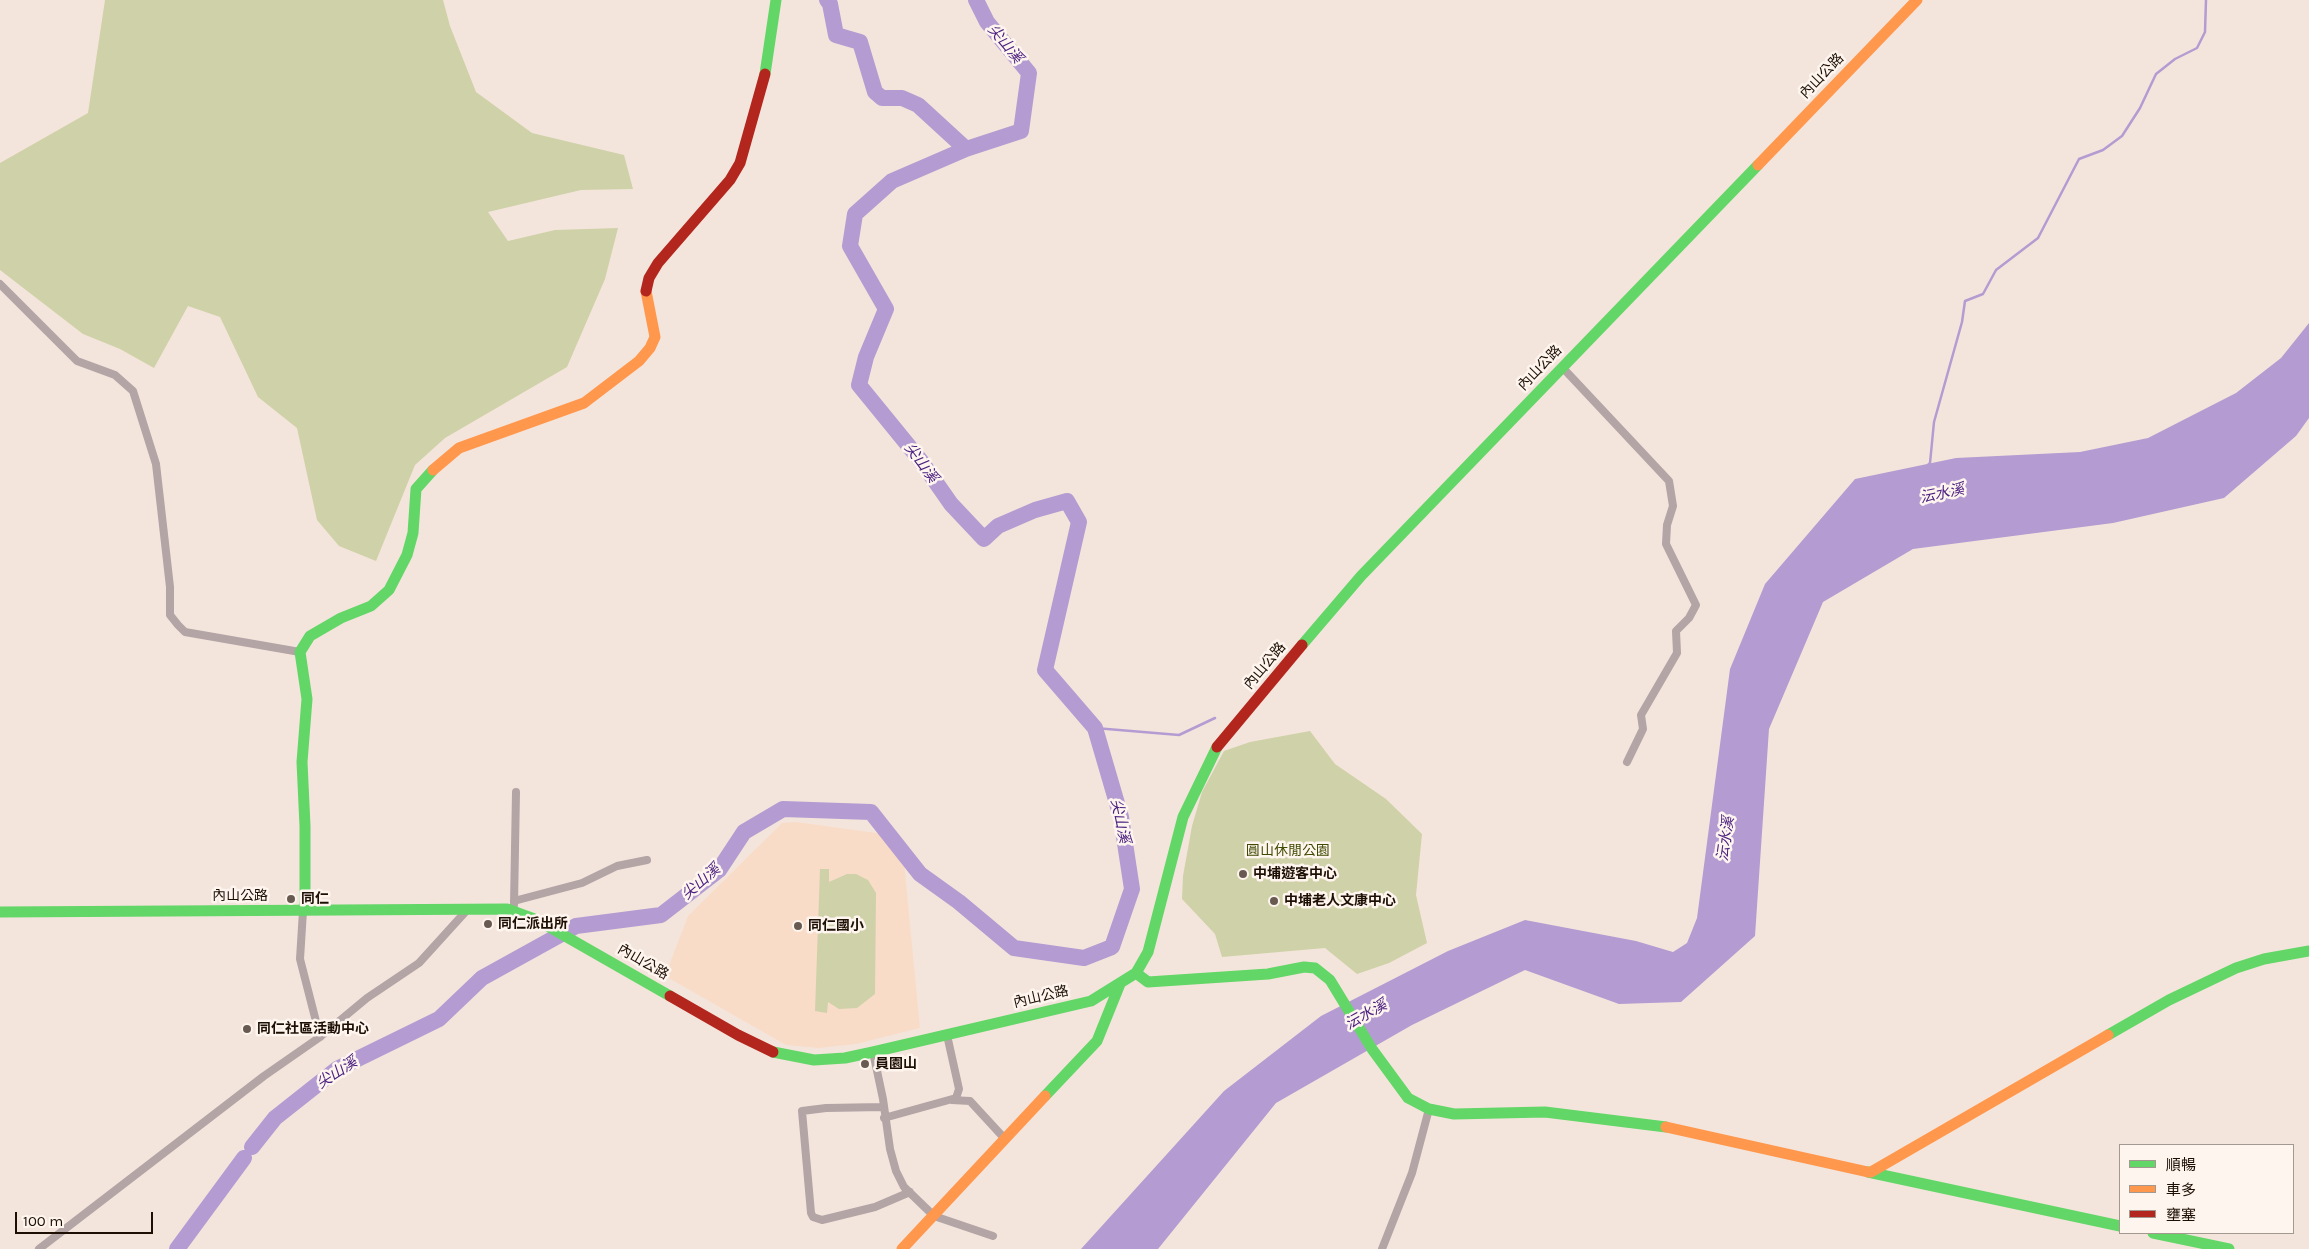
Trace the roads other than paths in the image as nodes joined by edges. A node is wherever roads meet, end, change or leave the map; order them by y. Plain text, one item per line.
1 (776, 0) edge
2 (1917, 0) edge
3 (0, 284) edge
4 (1562, 367) junction
5 (300, 652) junction
6 (1627, 762) dead end
7 (516, 792) dead end
8 (647, 860) dead end
9 (514, 906) junction
10 (468, 909) junction
11 (303, 911) junction
12 (0, 912) edge
13 (2309, 951) edge
14 (1136, 973) junction
15 (1120, 984) junction
16 (947, 1035) junction
17 (320, 1037) junction
18 (873, 1052) junction
19 (952, 1100) junction
20 (883, 1107) junction
21 (1429, 1109) junction
22 (884, 1118) junction
23 (1005, 1139) junction
24 (1871, 1172) junction
25 (910, 1192) junction
26 (934, 1216) junction
27 (2119, 1226) edge
28 (2158, 1234) edge
29 (993, 1236) dead end
30 (39, 1249) edge
31 (902, 1249) edge
32 (1382, 1249) edge
33 (2229, 1249) edge

1 - 5 street
2 - 4 street, 內山公路
3 - 5 street
4 - 6 street
4 - 14 street, 內山公路
5 - 11 street
7 - 9 street
8 - 9 street
9 - 10 street, 內山公路
9 - 18 street, 內山公路
10 - 11 street, 內山公路
10 - 17 street
11 - 12 street, 內山公路
11 - 17 street
13 - 24 street
14 - 15 street, 內山公路
14 - 21 street
15 - 16 street, 內山公路
15 - 23 street
16 - 18 street, 內山公路
16 - 19 street
17 - 30 street
18 - 20 street
19 - 22 street
19 - 23 street
20 - 22 street
20 - 25 street
21 - 24 street
21 - 32 street
22 - 25 street
23 - 26 street
24 - 27 street
25 - 26 street
26 - 29 street
26 - 31 street
28 - 33 street

